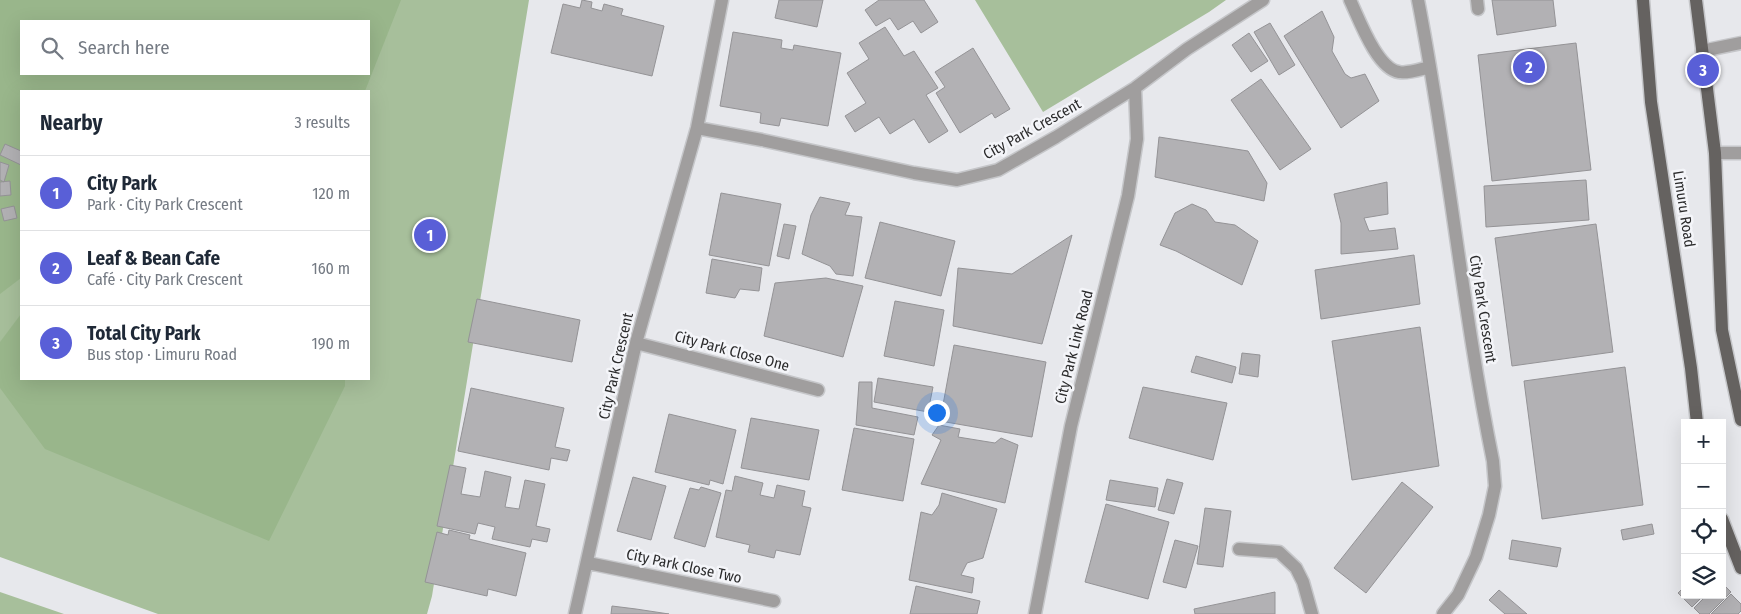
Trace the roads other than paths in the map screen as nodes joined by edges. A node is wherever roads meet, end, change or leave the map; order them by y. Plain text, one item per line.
1 (722, 0) edge
2 (1263, 0) edge
3 (1350, 0) edge
4 (1418, 0) edge
5 (1643, 0) edge
6 (1696, 0) edge
7 (1741, 43) edge
8 (1702, 51) junction
9 (1430, 67) junction
10 (1135, 88) junction
11 (697, 128) junction
12 (1714, 153) junction
13 (1741, 153) edge
14 (636, 343) junction
15 (818, 390) dead end
16 (1697, 419) edge
17 (1741, 420) edge
18 (1726, 530) edge
19 (1239, 549) dead end
20 (588, 562) junction
21 (1741, 568) edge
22 (774, 601) dead end
23 (575, 614) edge
24 (1035, 614) edge
25 (1312, 614) edge
26 (1443, 614) edge

1 - 11 street, City Park Crescent
2 - 10 street, City Park Crescent
3 - 9 street
4 - 9 street, City Park Crescent
5 - 16 main road, Limuru Road
6 - 8 main road, Limuru Road
7 - 8 street
8 - 12 main road, Limuru Road
9 - 26 street, City Park Crescent
10 - 11 street, City Park Crescent
10 - 24 street, City Park Link Road
11 - 14 street, City Park Crescent
12 - 13 street
12 - 17 main road, Limuru Road
14 - 15 street, City Park Close One
14 - 20 street, City Park Crescent
18 - 21 main road
19 - 25 street
20 - 22 street, City Park Close Two
20 - 23 street, City Park Crescent

